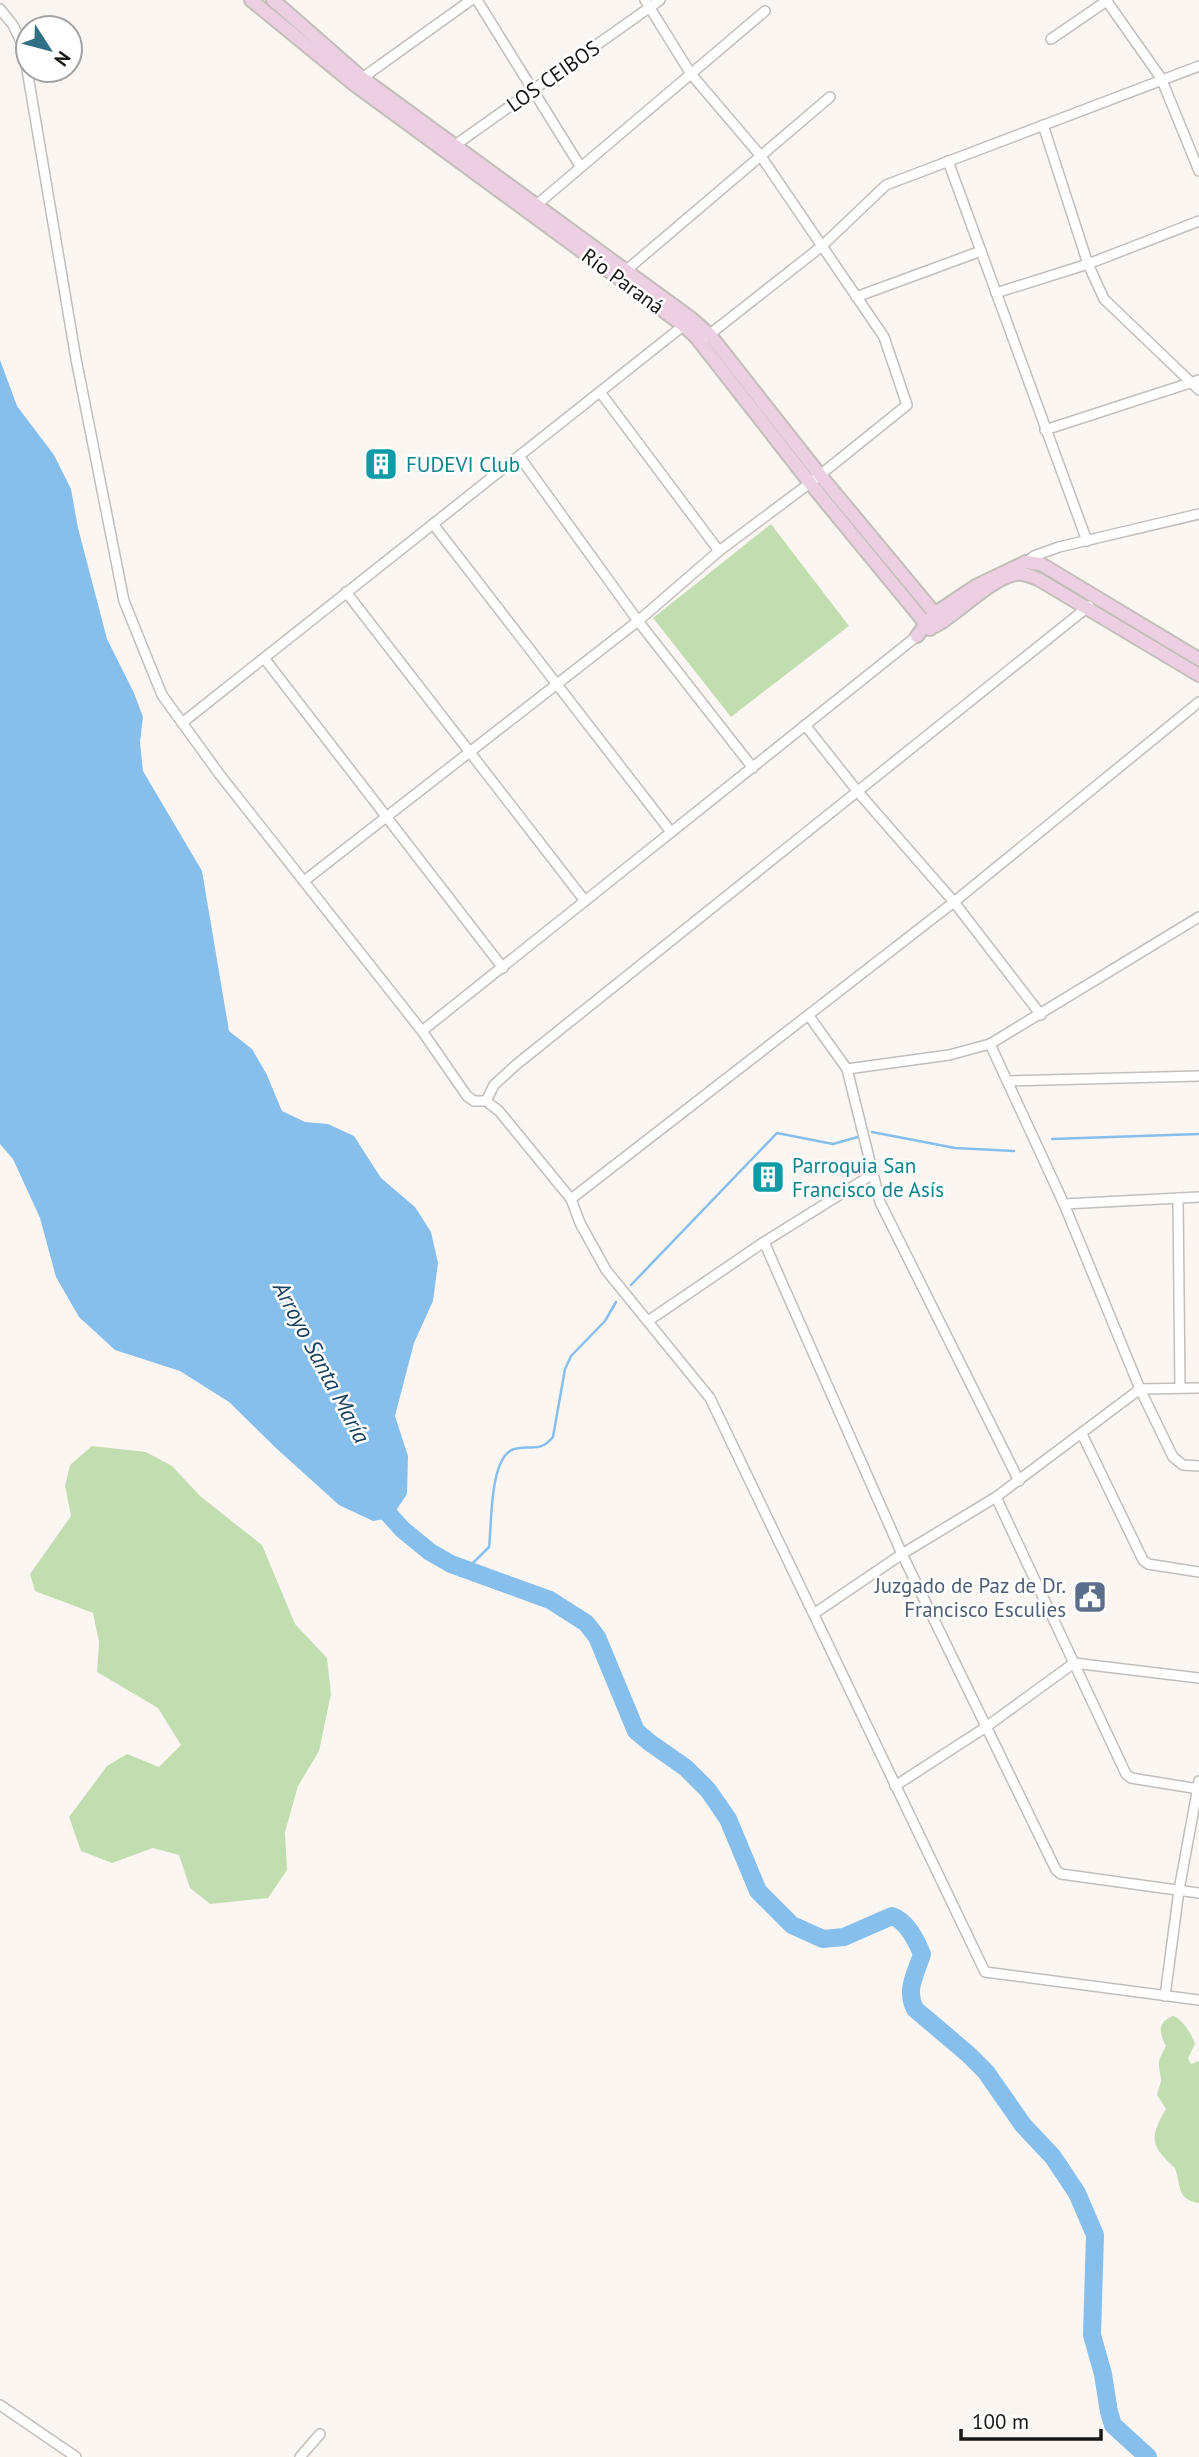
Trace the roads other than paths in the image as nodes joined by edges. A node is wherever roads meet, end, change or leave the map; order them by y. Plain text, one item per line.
1 (251, 0) edge
2 (471, 0) edge
3 (477, 0) edge
4 (660, 0) edge
5 (1107, 0) edge
6 (270, 3) edge
7 (647, 4) edge
8 (0, 9) edge
9 (765, 11) dead end
10 (1051, 39) dead end
11 (1199, 66) edge
12 (691, 74) junction
13 (1162, 80) junction
14 (358, 81) junction
15 (533, 90) junction
16 (830, 97) dead end
17 (1043, 125) junction
18 (450, 149) junction
19 (760, 155) junction
20 (948, 161) junction
21 (580, 166) junction
22 (1199, 171) edge
23 (533, 208) junction
24 (1199, 221) edge
25 (821, 246) junction
26 (981, 251) junction
27 (1088, 264) junction
28 (622, 274) junction
29 (996, 293) junction
30 (856, 297) junction
31 (688, 322) junction
32 (705, 338) junction
33 (1197, 384) edge
34 (600, 392) junction
35 (1045, 430) junction
36 (519, 456) junction
37 (815, 479) junction
38 (1199, 514) edge
39 (433, 524) junction
40 (1087, 541) junction
41 (719, 551) junction
42 (1026, 562) junction
43 (346, 593) junction
44 (1098, 598) junction
45 (1086, 608) junction
46 (638, 621) junction
47 (933, 623) junction
48 (917, 636) joint
49 (264, 658) junction
50 (1199, 659) edge
51 (1199, 675) edge
52 (556, 685) junction
53 (1199, 702) edge
54 (182, 723) junction
55 (805, 725) junction
56 (471, 751) junction
57 (753, 768) junction
58 (858, 792) junction
59 (387, 817) junction
60 (671, 832) junction
61 (304, 881) junction
62 (586, 901) junction
63 (954, 902) junction
64 (1199, 917) edge
65 (503, 968) junction
66 (1041, 1015) junction
67 (809, 1016) junction
68 (422, 1031) junction
69 (990, 1044) junction
70 (846, 1069) junction
71 (1199, 1076) edge
72 (1007, 1081) junction
73 (486, 1101) junction
74 (873, 1174) junction
75 (1199, 1197) edge
76 (1178, 1198) junction
77 (571, 1199) junction
78 (1064, 1205) junction
79 (764, 1242) junction
80 (648, 1321) junction
81 (1180, 1388) junction
82 (1199, 1388) edge
83 (1140, 1389) junction
84 (1082, 1434) junction
85 (1199, 1466) edge
86 (1019, 1481) junction
87 (996, 1497) junction
88 (902, 1553) junction
89 (1199, 1573) edge
90 (815, 1613) junction
91 (1074, 1663) junction
92 (1199, 1678) edge
93 (986, 1727) junction
94 (895, 1786) junction
95 (1198, 1786) edge
96 (1179, 1890) junction
97 (1199, 1893) edge
98 (1165, 1996) junction
99 (1199, 2000) edge
100 (0, 2405) edge
101 (320, 2434) dead end
102 (76, 2457) edge
103 (300, 2457) edge

1 - 6 street, Río Paraná
2 - 14 street
3 - 15 street
4 - 7 street, LOS CEIBOS
5 - 10 street
5 - 13 street
6 - 14 street, Río Paraná
7 - 12 street
7 - 15 street, LOS CEIBOS
8 - 54 street
9 - 12 street
11 - 13 street
12 - 19 street
12 - 21 street
13 - 17 street
13 - 22 street
14 - 18 street, Río Paraná
15 - 18 street, LOS CEIBOS
15 - 21 street
16 - 19 street
17 - 20 street
17 - 27 street
18 - 23 street, Río Paraná
19 - 25 street
19 - 28 street
20 - 25 street
20 - 26 street
21 - 23 street
23 - 28 street, Río Paraná
24 - 27 street
25 - 30 street
25 - 32 street
26 - 29 street
26 - 30 street
27 - 29 street
27 - 33 street
28 - 31 street, Río Paraná
29 - 35 street
30 - 37 street
31 - 32 street, Río Paraná
31 - 34 street
32 - 37 street, Río Paraná
33 - 35 street
34 - 36 street
34 - 41 street
35 - 40 street
36 - 39 street
36 - 46 street
37 - 41 street
37 - 47 street, Río Paraná
38 - 40 street
39 - 43 street
39 - 52 street
40 - 42 street
41 - 46 street
42 - 44 street
42 - 47 street
43 - 49 street
43 - 56 street
44 - 45 street
44 - 50 street
45 - 47 street
45 - 51 street
45 - 58 street
46 - 52 street
46 - 57 street
47 - 48 street
48 - 55 street
49 - 54 street
49 - 59 street
52 - 56 street
52 - 60 street
53 - 63 street
54 - 61 street
55 - 57 street
55 - 58 street
56 - 59 street
56 - 62 street
57 - 60 street
58 - 63 street
58 - 73 street
59 - 61 street
59 - 65 street
60 - 62 street
61 - 68 street
62 - 65 street
63 - 66 street
63 - 67 street
64 - 66 street
65 - 68 street
66 - 69 street
67 - 70 street
67 - 77 street
68 - 73 street
69 - 70 street
69 - 72 street
70 - 74 street
71 - 72 street
72 - 78 street
73 - 77 street
74 - 79 street
74 - 86 street
75 - 76 street
76 - 78 street
76 - 81 street
77 - 80 street
78 - 83 street
79 - 80 street
79 - 88 street
80 - 90 street
81 - 82 street
81 - 83 street
83 - 84 street
83 - 85 street
84 - 86 street
84 - 89 street
86 - 87 street
87 - 88 street
87 - 91 street
88 - 90 street
88 - 93 street
90 - 94 street
91 - 92 street
91 - 93 street
91 - 95 street
93 - 94 street
93 - 96 street
94 - 98 street
95 - 96 street
96 - 97 street
96 - 98 street
98 - 99 street
100 - 102 street
101 - 103 street

